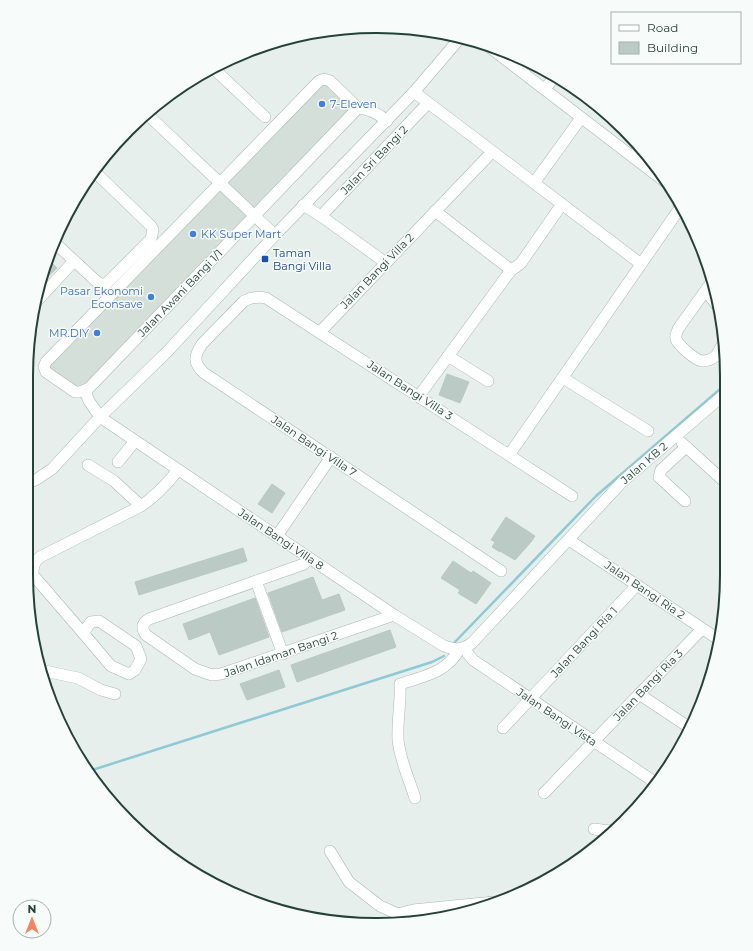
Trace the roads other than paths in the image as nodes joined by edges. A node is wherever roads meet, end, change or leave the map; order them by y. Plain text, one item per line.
1 (456, 43) edge
2 (502, 57) edge
3 (217, 72) edge
4 (551, 81) edge
5 (545, 89) junction
6 (414, 92) junction
7 (428, 103) junction
8 (358, 108) junction
9 (265, 117) dead end
10 (151, 118) edge
11 (581, 118) junction
12 (387, 121) junction
13 (492, 152) junction
14 (637, 152) edge
15 (633, 157) junction
16 (652, 172) edge
17 (98, 175) edge
18 (219, 183) junction
19 (534, 183) junction
20 (562, 204) junction
21 (303, 205) junction
22 (435, 211) junction
23 (678, 212) edge
24 (254, 216) junction
25 (321, 216) junction
26 (275, 235) junction
27 (59, 246) edge
28 (74, 261) junction
29 (386, 263) junction
30 (641, 264) junction
31 (511, 270) junction
32 (708, 288) edge
33 (706, 291) junction
34 (44, 294) edge
35 (710, 296) edge
36 (244, 301) joint
37 (320, 332) junction
38 (719, 351) edge
39 (448, 356) junction
40 (563, 378) junction
41 (488, 381) dead end
42 (80, 391) junction
43 (419, 396) junction
44 (720, 398) edge
45 (100, 417) junction
46 (648, 431) dead end
47 (675, 437) junction
48 (135, 441) junction
49 (686, 447) junction
50 (510, 455) junction
51 (331, 458) junction
52 (118, 462) dead end
53 (88, 464) dead end
54 (178, 470) junction
55 (720, 478) edge
56 (33, 481) edge
57 (572, 496) dead end
58 (685, 501) dead end
59 (141, 506) junction
60 (277, 536) junction
61 (569, 540) junction
62 (308, 558) junction
63 (501, 571) dead end
64 (256, 581) junction
65 (637, 585) junction
66 (394, 615) junction
67 (702, 628) junction
68 (83, 634) junction
69 (714, 637) edge
70 (463, 649) junction
71 (283, 654) junction
72 (47, 672) edge
73 (116, 694) dead end
74 (639, 694) junction
75 (531, 698) junction
76 (685, 725) edge
77 (503, 728) dead end
78 (594, 742) junction
79 (651, 781) edge
80 (544, 793) dead end
81 (415, 798) dead end
82 (594, 829) dead end
83 (605, 831) edge
84 (330, 852) dead end
85 (472, 904) edge
86 (396, 917) edge
87 (399, 917) edge

1 - 6 street
2 - 5 street
3 - 9 street
4 - 5 street
5 - 11 street
6 - 7 street
6 - 12 street
7 - 13 street
7 - 25 street, Jalan Sri Bangi 2
8 - 12 street
8 - 18 street
8 - 24 street, Jalan Awani Bangi 1/1
10 - 18 street
11 - 15 street
11 - 19 street
12 - 21 street
13 - 19 street
13 - 22 street, Jalan Bangi Villa 2
14 - 15 street
15 - 16 street
17 - 28 street
18 - 24 street
18 - 42 street
19 - 20 street
20 - 30 street
20 - 31 street
21 - 25 street
21 - 26 street
22 - 29 street, Jalan Bangi Villa 2
22 - 31 street
23 - 30 street
24 - 26 street
24 - 42 street, Jalan Awani Bangi 1/1
25 - 29 street
26 - 45 street
27 - 28 street
28 - 34 street
29 - 37 street, Jalan Bangi Villa 2
30 - 40 street
31 - 39 street
32 - 33 street
33 - 35 street
33 - 38 street
36 - 37 street, Jalan Bangi Villa 3
36 - 51 street, Jalan Bangi Villa 7
37 - 43 street, Jalan Bangi Villa 3
39 - 41 street
39 - 43 street
40 - 46 street
40 - 50 street
42 - 45 street
43 - 50 street, Jalan Bangi Villa 3
44 - 47 street, Jalan KB 2
45 - 48 street, Jalan Bangi Villa 8
45 - 56 street
47 - 49 street
47 - 61 street, Jalan KB 2
48 - 52 street
48 - 54 street, Jalan Bangi Villa 8
49 - 55 street
49 - 58 street
50 - 57 street, Jalan Bangi Villa 3
51 - 60 street
51 - 63 street, Jalan Bangi Villa 7
53 - 59 street
54 - 59 street
54 - 60 street, Jalan Bangi Villa 8
59 - 68 street
60 - 62 street, Jalan Bangi Villa 8
61 - 65 street, Jalan Bangi Ria 2
61 - 70 street, Jalan KB 2
62 - 64 street
62 - 66 street, Jalan Bangi Villa 8
64 - 71 street
64 - 71 street, Jalan Idaman Bangi 2
65 - 67 street, Jalan Bangi Ria 2
65 - 75 street, Jalan Bangi Ria 1
66 - 70 street, Jalan Bangi Villa 8
66 - 71 street, Jalan Idaman Bangi 2
67 - 69 street, Jalan Bangi Ria 2
67 - 74 street, Jalan Bangi Ria 3
68 - 68 street
70 - 75 street, Jalan Bangi Vista
70 - 81 street, Jalan KB 2
72 - 73 street
74 - 76 street
74 - 78 street, Jalan Bangi Ria 3
75 - 77 street, Jalan Bangi Ria 1
75 - 78 street, Jalan Bangi Vista
78 - 79 street, Jalan Bangi Vista
78 - 80 street, Jalan Bangi Ria 3
82 - 83 street
84 - 86 street
85 - 87 street

